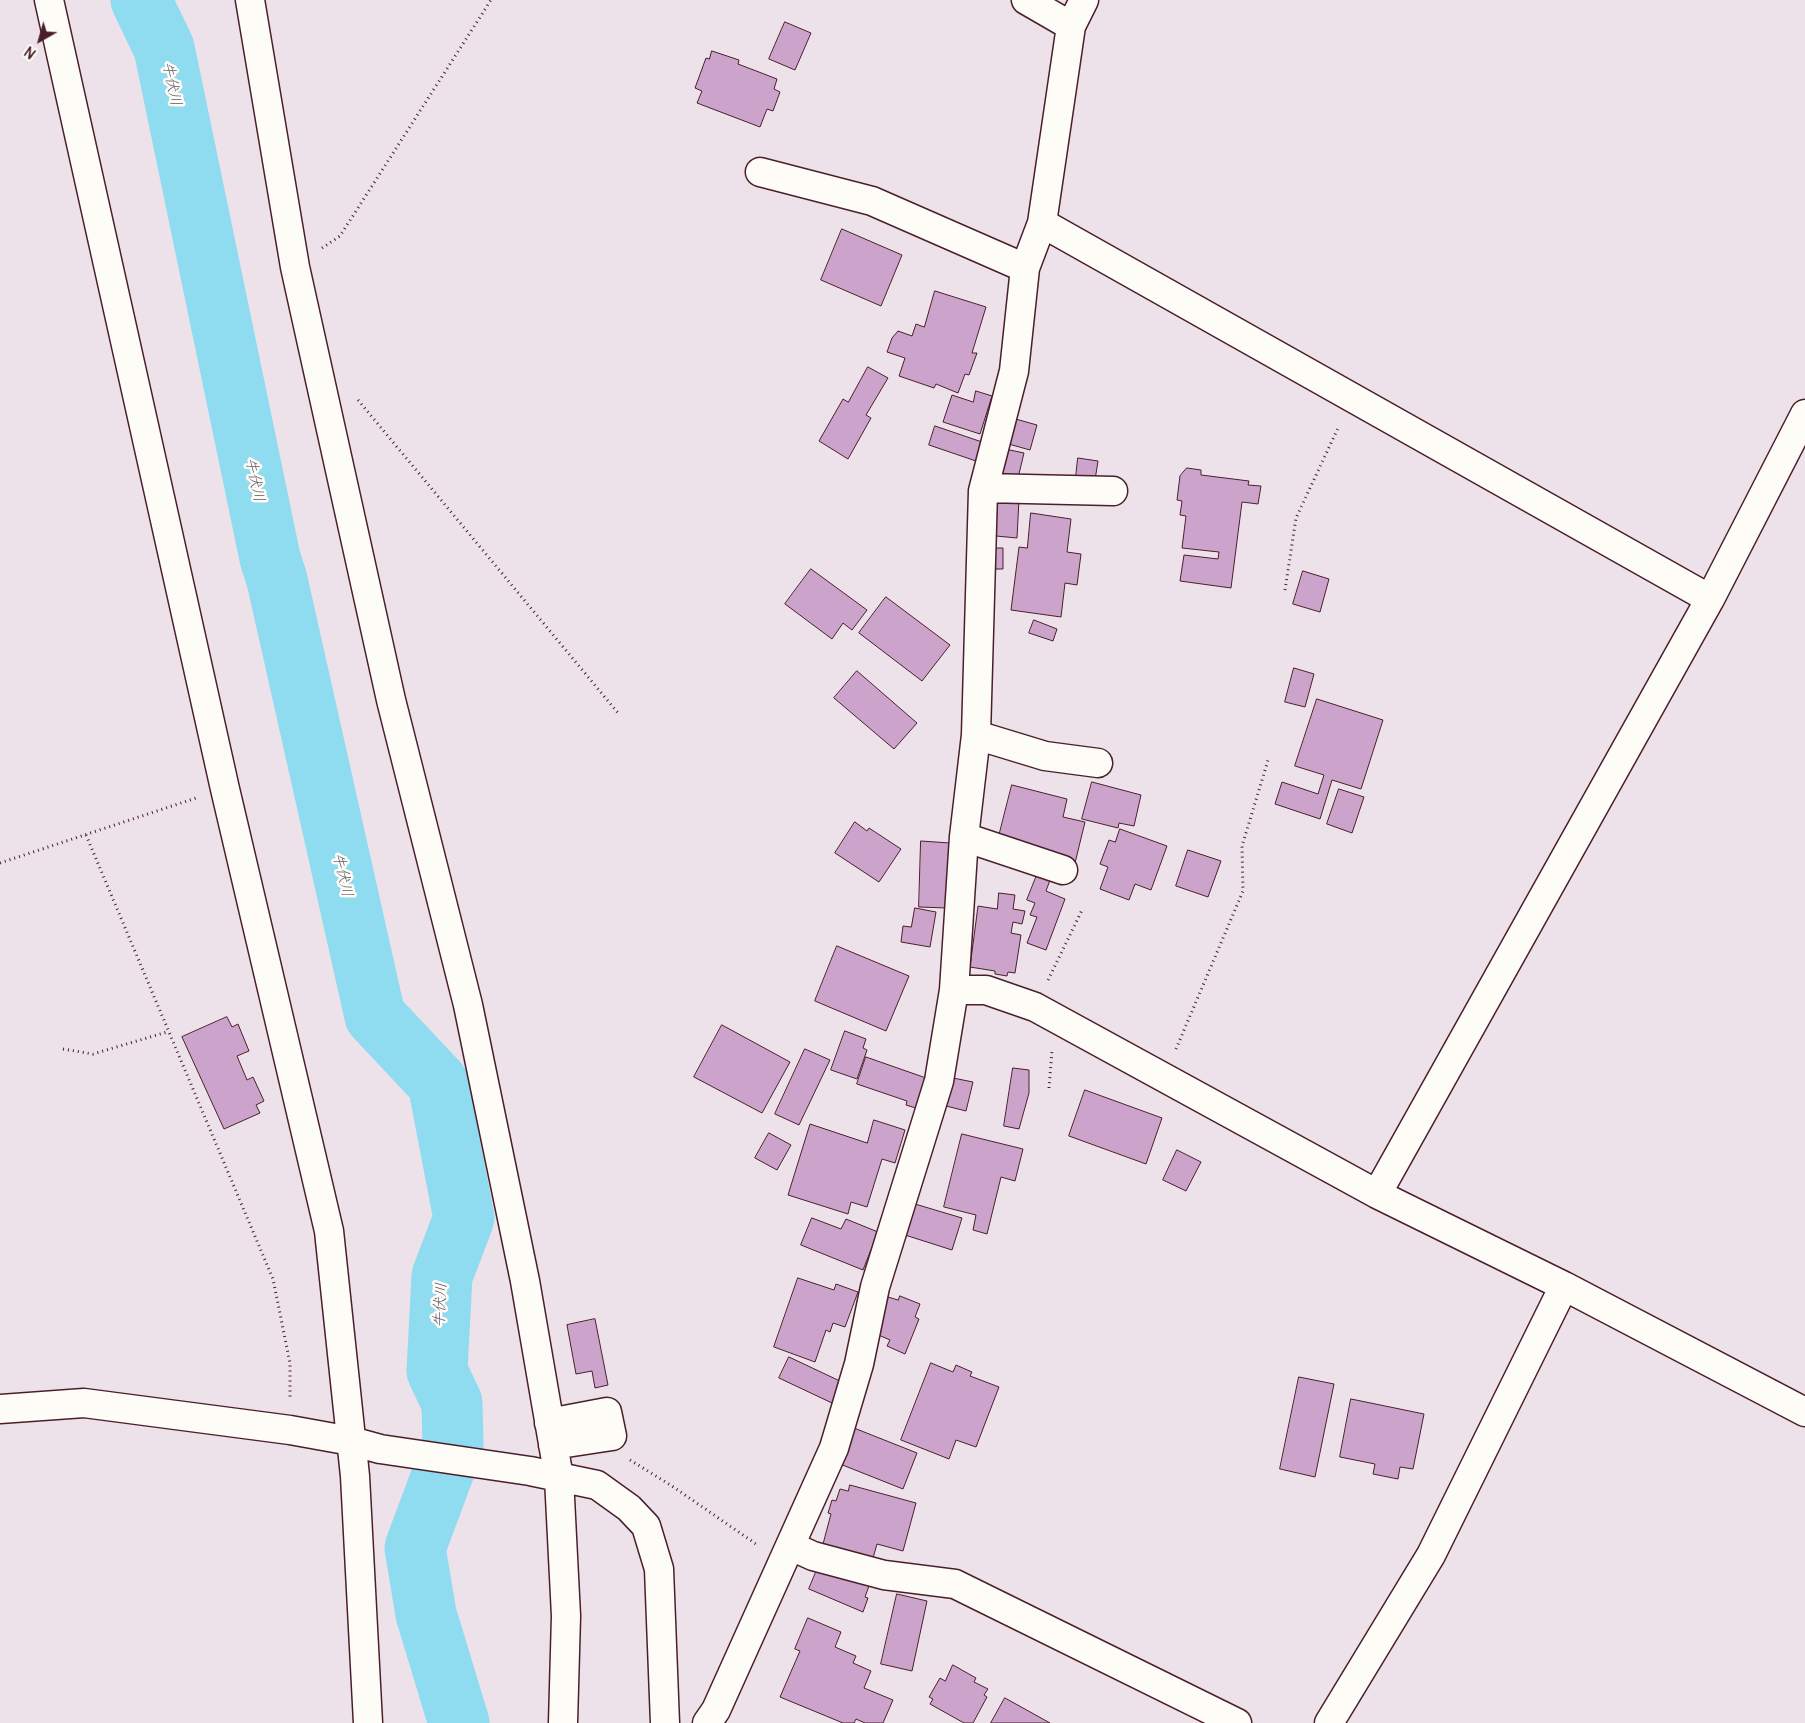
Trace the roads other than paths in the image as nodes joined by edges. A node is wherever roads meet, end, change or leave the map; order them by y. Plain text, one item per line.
1 (49, 0) edge
2 (250, 0) edge
3 (1026, 0) edge
4 (1084, 0) edge
5 (1072, 26) junction
6 (760, 172) dead end
7 (1042, 223) junction
8 (1024, 268) junction
9 (1804, 420) edge
10 (984, 488) junction
11 (1113, 491) dead end
12 (1710, 599) junction
13 (976, 735) junction
14 (1098, 763) dead end
15 (964, 837) junction
16 (1063, 870) dead end
17 (954, 990) junction
18 (1377, 1194) junction
19 (1564, 1286) junction
20 (0, 1409) edge
21 (1805, 1412) edge
22 (350, 1441) junction
23 (559, 1478) junction
24 (787, 1554) junction
25 (368, 1723) edge
26 (563, 1723) edge
27 (664, 1723) edge
28 (708, 1723) edge
29 (1237, 1723) edge
30 (1329, 1723) edge

1 - 22 street
2 - 23 street
3 - 5 street
4 - 5 street
5 - 7 street
6 - 8 street
7 - 8 street
7 - 12 street
8 - 10 street
9 - 12 street
10 - 11 street
10 - 13 street
12 - 18 street
13 - 14 street
13 - 15 street
15 - 16 street
15 - 17 street
17 - 18 street
17 - 24 street
18 - 19 street
19 - 21 street
19 - 30 street
20 - 22 street
22 - 23 street
22 - 25 street
23 - 26 street
23 - 27 street
24 - 28 street
24 - 29 street

